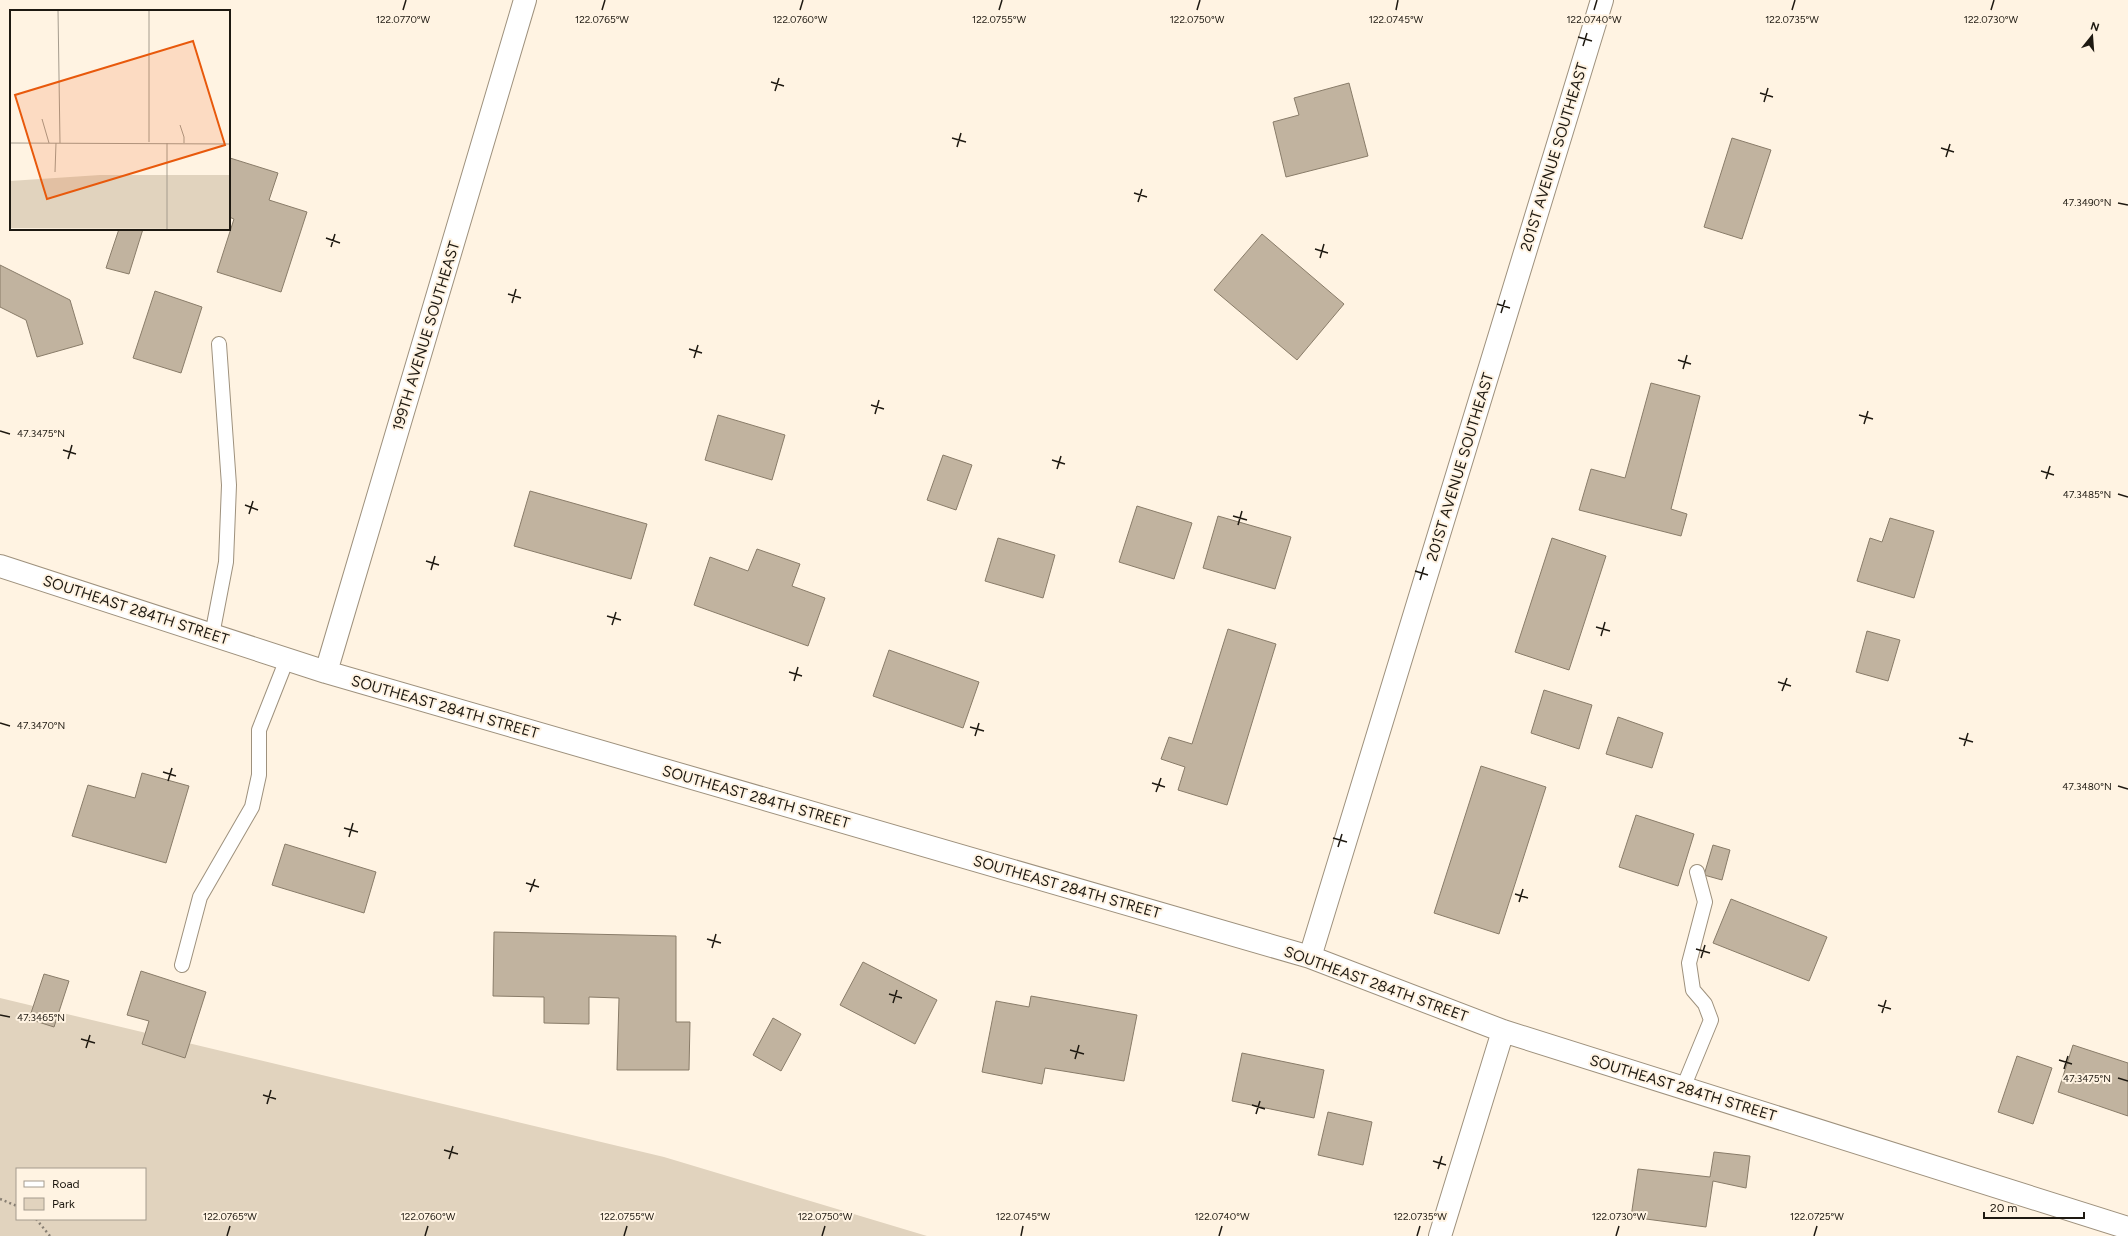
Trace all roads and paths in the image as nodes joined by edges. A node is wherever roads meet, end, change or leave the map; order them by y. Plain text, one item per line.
1 (526, 0) edge
2 (1602, 0) edge
3 (218, 344) dead end
4 (0, 566) edge
5 (212, 635) junction
6 (287, 659) junction
7 (326, 672) junction
8 (1697, 872) dead end
9 (1310, 957) junction
10 (182, 965) dead end
11 (1504, 1031) junction
12 (1683, 1088) junction
13 (0, 1199) edge
14 (16, 1206) edge
15 (37, 1220) edge
16 (2128, 1228) edge
17 (50, 1236) edge
18 (1440, 1236) edge

1 - 7 street, 199TH AVENUE SOUTHEAST
2 - 9 street, 201ST AVENUE SOUTHEAST
3 - 5 lane
4 - 5 street, SOUTHEAST 284TH STREET
5 - 6 street, SOUTHEAST 284TH STREET
6 - 7 street, SOUTHEAST 284TH STREET
6 - 10 lane
7 - 9 street, SOUTHEAST 284TH STREET
8 - 12 lane
9 - 11 street, SOUTHEAST 284TH STREET
11 - 12 street, SOUTHEAST 284TH STREET
11 - 18 street
12 - 16 street, SOUTHEAST 284TH STREET
13 - 14 path
15 - 17 path

